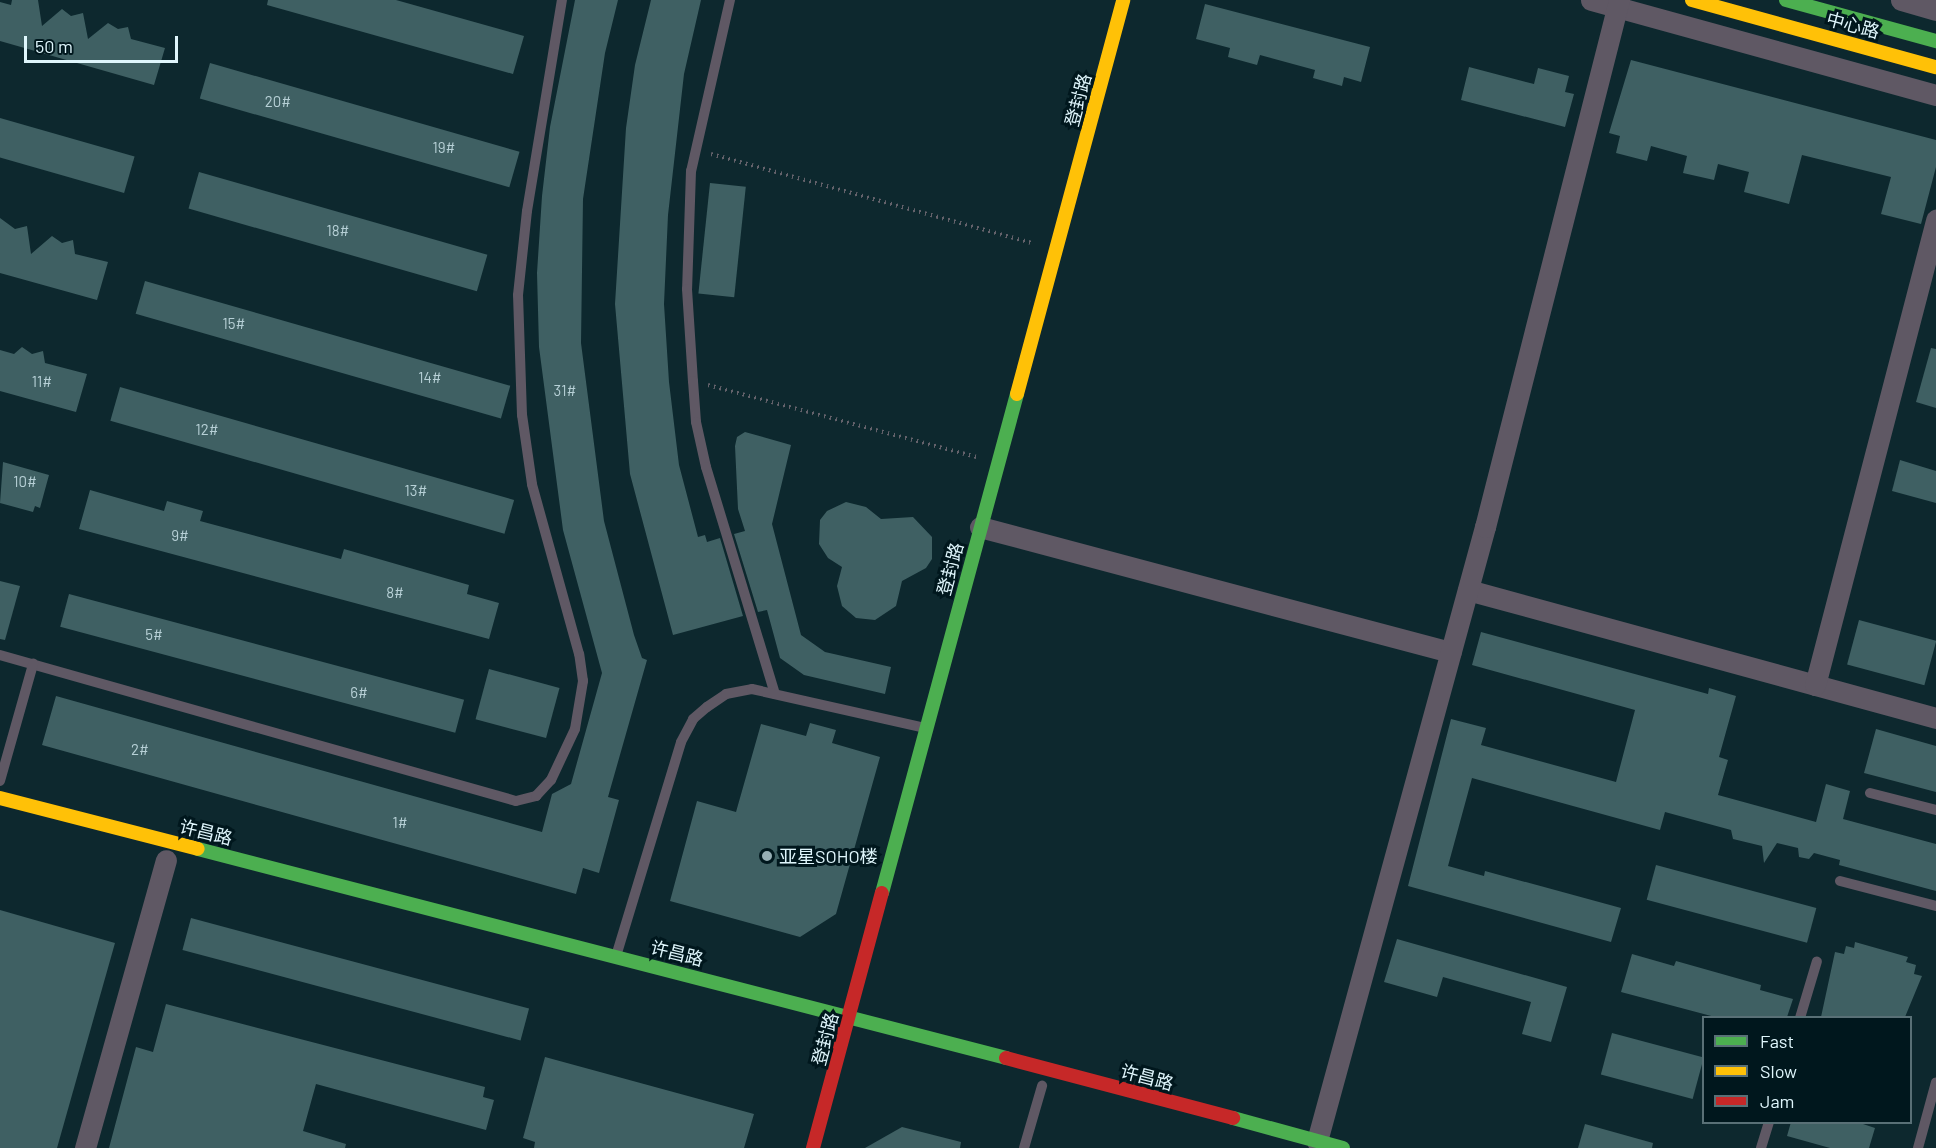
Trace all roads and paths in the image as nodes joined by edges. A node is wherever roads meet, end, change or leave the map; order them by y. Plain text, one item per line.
1 (562, 0) edge
2 (730, 0) edge
3 (1123, 0) edge
4 (1591, 0) edge
5 (1692, 0) edge
6 (1786, 0) edge
7 (1901, 0) edge
8 (1618, 4) edge
9 (1936, 10) edge
10 (1936, 41) edge
11 (1936, 67) edge
12 (1936, 95) edge
13 (695, 150) junction
14 (1936, 219) edge
15 (1057, 249) junction
16 (693, 381) junction
17 (998, 462) junction
18 (980, 527) junction
19 (1468, 590) junction
20 (1451, 652) junction
21 (0, 655) edge
22 (33, 664) junction
23 (1815, 685) junction
24 (775, 694) junction
25 (1936, 718) edge
26 (927, 729) junction
27 (0, 781) edge
28 (1870, 793) dead end
29 (0, 798) edge
30 (1936, 810) edge
31 (166, 860) dead end
32 (1840, 881) dead end
33 (1936, 906) edge
34 (616, 956) junction
35 (1817, 961) dead end
36 (850, 1016) junction
37 (1800, 1016) edge
38 (1936, 1082) edge
39 (1042, 1086) dead end
40 (1769, 1124) edge
41 (1317, 1141) junction
42 (1764, 1147) edge
43 (85, 1148) edge
44 (813, 1148) edge
45 (1024, 1148) edge
46 (1343, 1148) edge
47 (1918, 1148) edge

1 - 22 lane
2 - 13 lane
3 - 15 main road, 登封路
4 - 8 street
5 - 11 main road, 中心路
6 - 10 main road, 中心路
7 - 9 street
8 - 12 street
8 - 19 street
13 - 15 path
13 - 16 lane
14 - 23 street
15 - 17 main road, 登封路
16 - 17 path
16 - 24 lane
17 - 18 main road, 登封路
18 - 20 street
18 - 26 main road, 登封路
19 - 20 street
19 - 23 street
20 - 41 street
21 - 22 lane
22 - 27 lane
23 - 25 street
24 - 26 lane
24 - 34 lane
26 - 36 main road, 登封路
28 - 30 lane
29 - 34 main road, 许昌路
31 - 43 street
32 - 33 lane
34 - 36 main road, 许昌路
35 - 37 lane
36 - 41 main road, 许昌路
36 - 44 main road, 登封路
38 - 47 lane
39 - 45 lane
40 - 42 lane
41 - 46 main road, 许昌路

